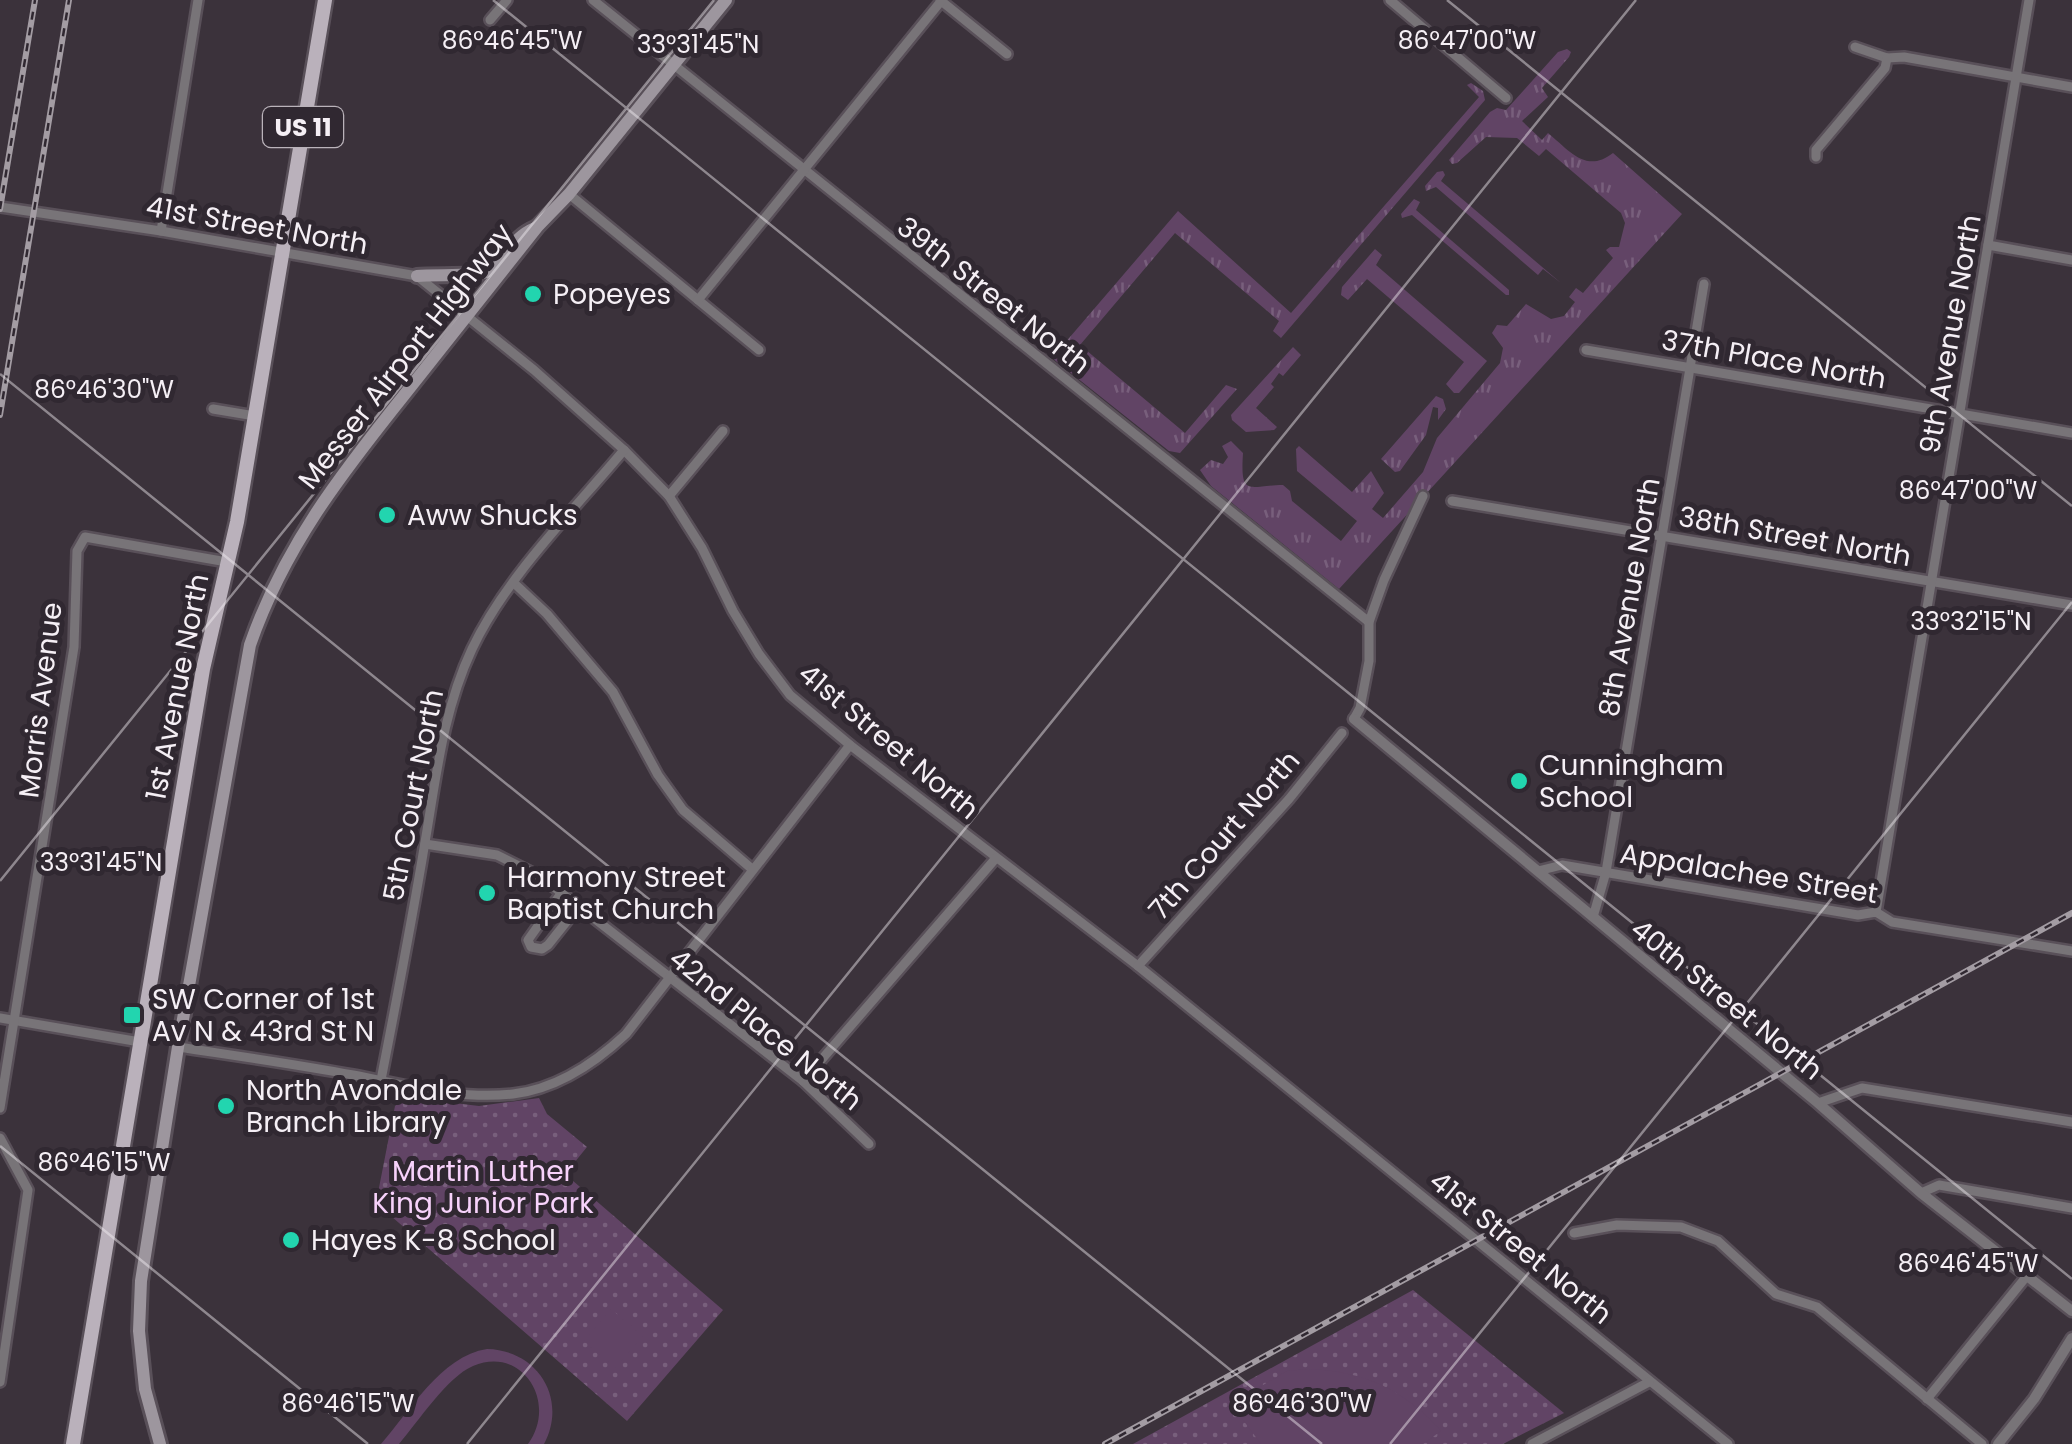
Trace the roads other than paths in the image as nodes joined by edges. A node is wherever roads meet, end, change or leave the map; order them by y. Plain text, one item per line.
1 (198, 0) edge
2 (325, 0) edge
3 (507, 0) edge
4 (593, 0) edge
5 (726, 0) edge
6 (941, 0) edge
7 (1390, 0) edge
8 (2029, 0) edge
9 (490, 20) dead end
10 (1855, 46) dead end
11 (1007, 54) dead end
12 (1886, 58) junction
13 (674, 65) junction
14 (2016, 78) junction
15 (2072, 88) edge
16 (1506, 98) dead end
17 (1816, 157) dead end
18 (804, 172) junction
19 (570, 194) junction
20 (0, 207) edge
21 (538, 226) junction
22 (162, 231) junction
23 (1988, 245) junction
24 (282, 254) junction
25 (2072, 260) edge
26 (418, 276) junction
27 (1704, 284) dead end
28 (698, 300) junction
29 (466, 315) junction
30 (760, 350) dead end
31 (1586, 350) dead end
32 (1690, 368) junction
33 (213, 409) dead end
34 (1960, 414) junction
35 (255, 416) junction
36 (723, 431) dead end
37 (2072, 433) edge
38 (624, 450) junction
39 (669, 496) junction
40 (1423, 496) dead end
41 (1452, 501) dead end
42 (1663, 537) junction
43 (226, 562) junction
44 (1931, 582) junction
45 (515, 584) junction
46 (2072, 605) edge
47 (1369, 622) junction
48 (1354, 720) joint
49 (1342, 733) dead end
50 (850, 745) junction
51 (425, 844) junction
52 (996, 858) junction
53 (752, 869) junction
54 (1538, 872) junction
55 (1606, 872) junction
56 (562, 892) junction
57 (579, 906) junction
58 (1876, 912) junction
59 (1592, 917) junction
60 (2072, 950) edge
61 (1138, 966) junction
62 (670, 978) junction
63 (0, 1018) edge
64 (16, 1021) junction
65 (140, 1042) junction
66 (178, 1047) junction
67 (381, 1080) junction
68 (803, 1081) junction
69 (1818, 1102) junction
70 (0, 1108) edge
71 (2072, 1122) edge
72 (0, 1138) edge
73 (869, 1144) dead end
74 (1921, 1193) junction
75 (2072, 1208) edge
76 (1574, 1233) dead end
77 (2026, 1277) junction
78 (2072, 1311) edge
79 (2072, 1338) edge
80 (0, 1382) edge
81 (1650, 1382) junction
82 (1926, 1399) junction
83 (73, 1444) edge
84 (160, 1444) edge
85 (1532, 1444) edge
86 (1728, 1444) edge
87 (1982, 1444) edge
88 (1998, 1444) edge

1 - 22 street
2 - 24 main road, 1st Avenue North / US 11
3 - 9 street
4 - 13 street, 39th Street North
5 - 13 main road, Messer Airport Highway
6 - 11 street
6 - 18 street
7 - 16 street
8 - 14 street, 9th Avenue North
10 - 12 street
12 - 14 street
12 - 17 street
13 - 18 street, 39th Street North
13 - 19 main road, Messer Airport Highway
14 - 15 street
14 - 23 street, 9th Avenue North
18 - 28 street
18 - 47 street, 39th Street North
19 - 21 main road, Messer Airport Highway
19 - 28 street
20 - 22 street, 41st Street North
21 - 26 main road
21 - 29 main road, Messer Airport Highway
22 - 24 street, 41st Street North
23 - 25 street
23 - 34 street, 9th Avenue North
24 - 26 street, 41st Street North
24 - 35 main road, 1st Avenue North / US 11
26 - 29 street, 41st Street North
27 - 32 street, 8th Avenue North
28 - 30 street
29 - 38 street, 41st Street North
29 - 66 main road, Messer Airport Highway
31 - 32 street, 37th Place North
32 - 34 street, 37th Place North
32 - 42 street, 8th Avenue North
33 - 35 street
34 - 37 street, 37th Place North
34 - 44 street, 9th Avenue North
35 - 43 main road, 1st Avenue North / US 11
36 - 39 street
38 - 39 street, 41st Street North
38 - 45 street, 5th Court North
39 - 50 street, 41st Street North
40 - 47 street
41 - 42 street, 38th Street North
42 - 44 street, 38th Street North
42 - 55 street, 8th Avenue North
43 - 64 street, Morris Avenue
43 - 65 main road, 1st Avenue North / US 11
44 - 46 street, 38th Street North
44 - 58 street, 9th Avenue North
45 - 51 street, 5th Court North
45 - 53 street
47 - 48 street
48 - 54 street, 40th Street North
49 - 61 street, 7th Court North
50 - 52 street, 41st Street North
50 - 53 street
51 - 56 street, 42nd Place North
51 - 67 street, 5th Court North
52 - 61 street, 41st Street North
52 - 68 street
53 - 62 street
54 - 55 street, Appalachee Street
54 - 59 street, 40th Street North
55 - 58 street, Appalachee Street
55 - 59 street, 8th Avenue North
56 - 57 street, 42nd Place North
56 - 57 street
57 - 62 street, 42nd Place North
58 - 60 street, Appalachee Street
59 - 69 street, 40th Street North
61 - 81 street, 41st Street North
62 - 67 street
62 - 68 street, 42nd Place North
63 - 64 street
64 - 65 street
64 - 70 street, Morris Avenue
65 - 83 main road, 1st Avenue North / US 11
66 - 67 street
66 - 84 main road, Messer Airport Highway
68 - 73 street, 42nd Place North
69 - 71 street
69 - 74 street, 40th Street North
72 - 80 street
74 - 75 street
74 - 77 street, 40th Street North
76 - 82 street
77 - 78 street, 40th Street North
77 - 82 street
79 - 88 street
81 - 85 street
81 - 86 street, 41st Street North
82 - 87 street

